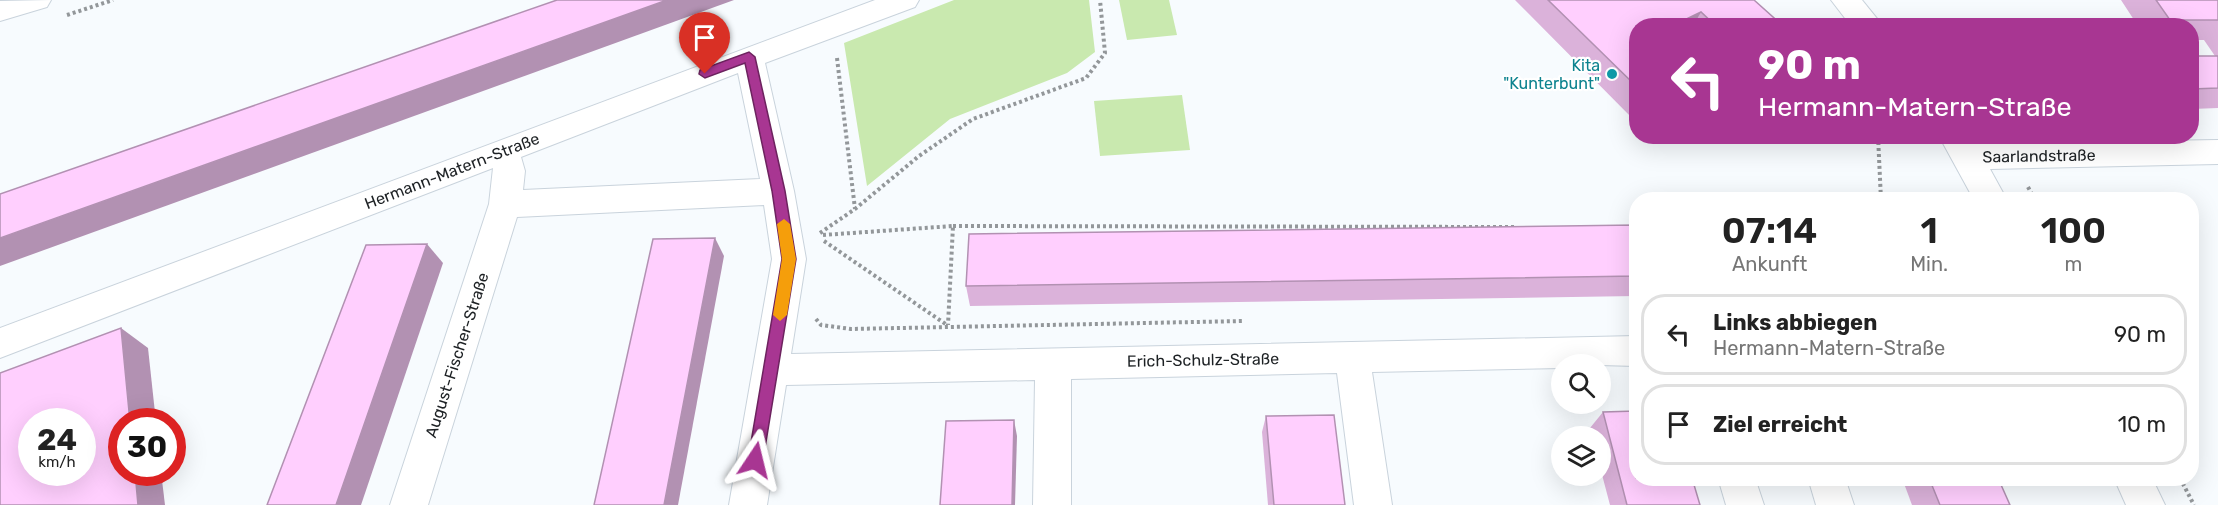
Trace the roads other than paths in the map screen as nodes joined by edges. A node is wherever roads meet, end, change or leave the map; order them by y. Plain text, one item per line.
1 (37, 0) edge
2 (906, 0) edge
3 (1845, 0) edge
4 (0, 11) edge
5 (1862, 18) edge
6 (749, 57) junction
7 (1961, 147) edge
8 (504, 151) junction
9 (2218, 152) edge
10 (778, 191) junction
11 (1986, 192) edge
12 (505, 204) junction
13 (0, 343) edge
14 (1629, 351) edge
15 (1353, 357) junction
16 (1053, 364) junction
17 (770, 370) junction
18 (1739, 486) edge
19 (1829, 486) edge
20 (2136, 486) edge
21 (409, 505) edge
22 (748, 505) edge
23 (1052, 505) edge
24 (1373, 505) edge
25 (1745, 505) edge
26 (1835, 505) edge
27 (2146, 505) edge

1 - 4 street
2 - 6 street, Hermann-Matern-Straße
3 - 5 street
6 - 8 street, Hermann-Matern-Straße
6 - 10 street
7 - 9 street, Saarlandstraße
7 - 11 street
8 - 12 street, August-Fischer-Straße
8 - 13 street, Hermann-Matern-Straße
10 - 12 street
10 - 17 street
12 - 21 street, August-Fischer-Straße
14 - 15 street, Erich-Schulz-Straße
15 - 16 street, Erich-Schulz-Straße
15 - 24 street
16 - 17 street, Erich-Schulz-Straße
16 - 23 street
17 - 22 street
18 - 25 street
19 - 26 street
20 - 27 street

